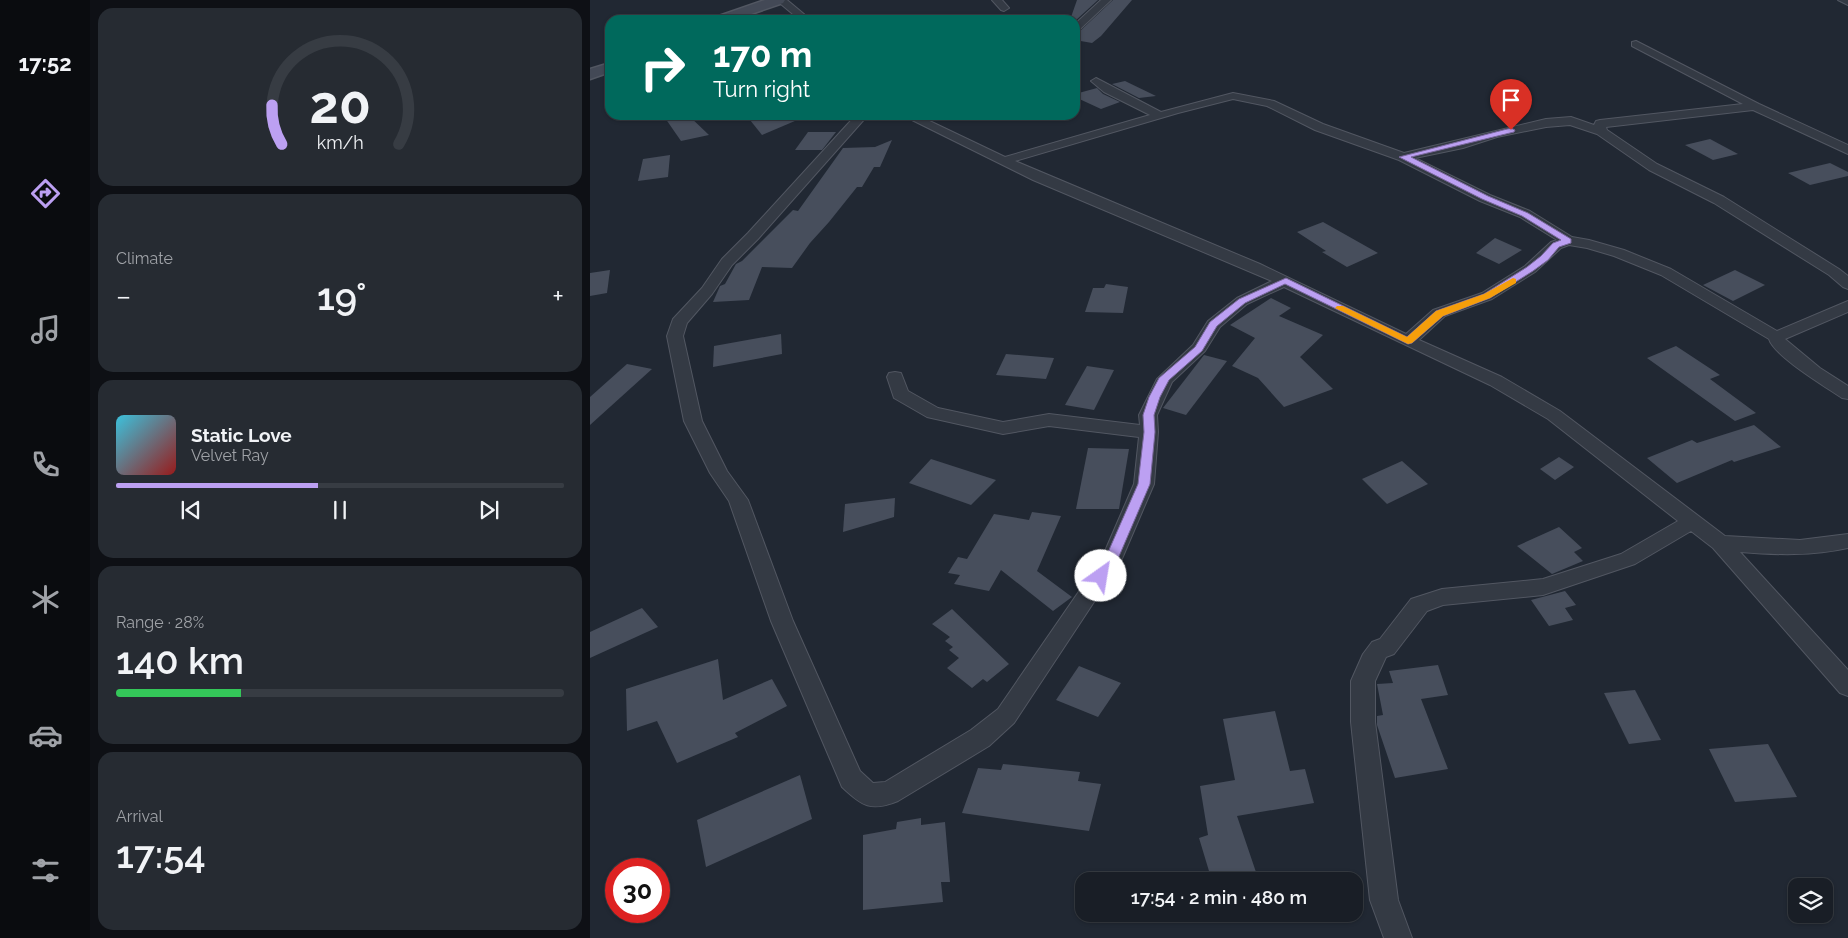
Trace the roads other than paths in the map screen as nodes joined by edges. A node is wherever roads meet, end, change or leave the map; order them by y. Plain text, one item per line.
1 (997, 0) edge
2 (1106, 0) edge
3 (1843, 0) edge
4 (784, 1) edge
5 (1848, 2) edge
6 (1004, 8) dead end
7 (738, 15) edge
8 (750, 15) edge
9 (800, 15) edge
10 (1080, 24) edge
11 (1636, 44) dead end
12 (605, 62) edge
13 (590, 66) edge
14 (605, 68) edge
15 (590, 74) edge
16 (1096, 81) dead end
17 (1755, 106) junction
18 (1160, 116) junction
19 (857, 120) edge
20 (918, 120) edge
21 (1601, 131) junction
22 (1848, 150) edge
23 (1403, 157) junction
24 (1003, 161) junction
25 (1568, 241) junction
26 (1286, 281) junction
27 (1848, 284) edge
28 (1848, 306) edge
29 (1776, 337) junction
30 (1408, 341) junction
31 (895, 377) dead end
32 (1848, 394) edge
33 (1149, 432) junction
34 (1693, 521) junction
35 (1848, 541) edge
36 (1720, 543) junction
37 (1848, 686) edge
38 (1398, 938) edge

1 - 6 street
2 - 10 street
3 - 5 street
4 - 7 main road
4 - 8 main road
4 - 9 street
11 - 17 street
12 - 13 main road
14 - 15 main road
16 - 18 street
17 - 21 street
17 - 22 street
18 - 23 street
18 - 24 street
19 - 33 street
20 - 24 street
21 - 23 street
21 - 27 street
23 - 25 street
24 - 26 street
25 - 29 street
25 - 30 street
26 - 30 street
26 - 33 street
28 - 29 street
29 - 32 street
30 - 34 street
31 - 33 street
34 - 36 street
34 - 38 street
35 - 36 street
36 - 37 street

